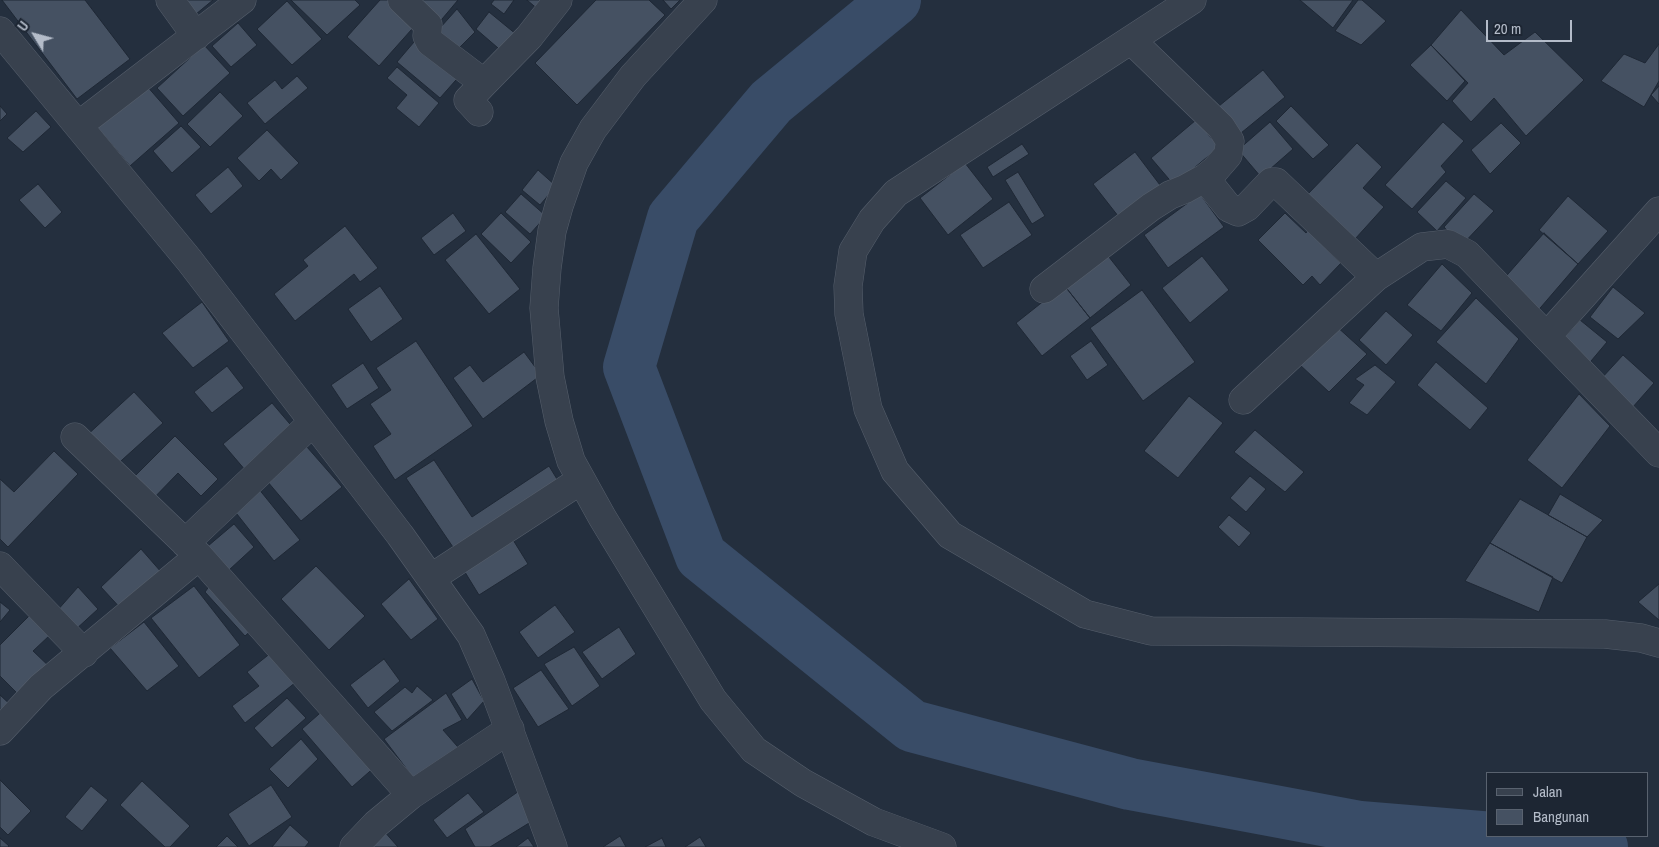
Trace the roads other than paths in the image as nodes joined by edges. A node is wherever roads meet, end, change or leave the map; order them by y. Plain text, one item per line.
1 (170, 0) edge
2 (242, 0) edge
3 (402, 0) edge
4 (558, 0) edge
5 (703, 0) edge
6 (1192, 0) edge
7 (0, 31) edge
8 (196, 36) junction
9 (1131, 40) junction
10 (484, 83) junction
11 (478, 112) dead end
12 (79, 125) junction
13 (1205, 178) junction
14 (1659, 211) edge
15 (1376, 277) junction
16 (1044, 289) dead end
17 (1546, 336) junction
18 (1243, 400) dead end
19 (313, 422) junction
20 (74, 438) dead end
21 (1659, 453) edge
22 (581, 480) junction
23 (192, 550) junction
24 (0, 566) edge
25 (431, 578) junction
26 (1659, 643) edge
27 (84, 653) junction
28 (510, 729) junction
29 (0, 731) edge
30 (411, 795) junction
31 (354, 847) edge
32 (553, 847) edge
33 (942, 847) edge

1 - 8 street
2 - 8 street
3 - 10 street
4 - 10 street
5 - 22 street
6 - 9 street
7 - 12 street
8 - 12 street
9 - 13 street
9 - 26 street
10 - 11 street
12 - 19 street
13 - 15 street
13 - 16 street
14 - 17 street
15 - 17 street
15 - 18 street
17 - 21 street
19 - 23 street
19 - 25 street
20 - 23 street
22 - 25 street
22 - 33 street
23 - 27 street
23 - 30 street
24 - 27 street
25 - 28 street
27 - 29 street
28 - 30 street
28 - 32 street
30 - 31 street

